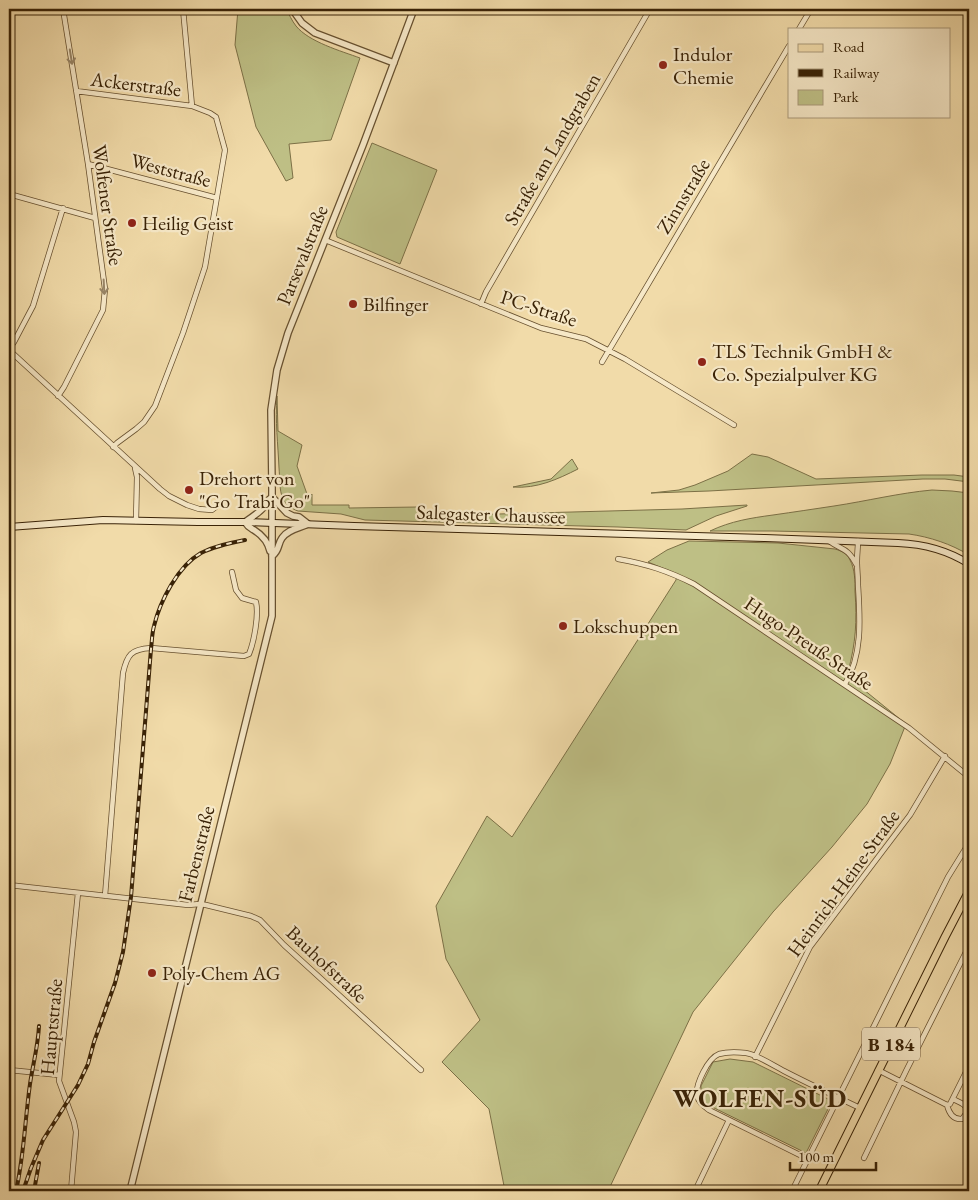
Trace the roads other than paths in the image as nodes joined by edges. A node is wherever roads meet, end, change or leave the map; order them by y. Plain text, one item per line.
1 (63, 9) edge
2 (158, 9) edge
3 (292, 9) edge
4 (414, 9) edge
5 (650, 9) edge
6 (811, 9) edge
7 (183, 10) edge
8 (800, 28) edge
9 (788, 48) edge
10 (394, 63) junction
11 (76, 91) junction
12 (192, 106) junction
13 (88, 164) junction
14 (9, 194) edge
15 (216, 198) junction
16 (64, 208) junction
17 (95, 218) junction
18 (325, 240) junction
19 (480, 304) junction
20 (9, 350) edge
21 (609, 350) junction
22 (602, 362) dead end
23 (58, 396) junction
24 (734, 424) dead end
25 (113, 447) junction
26 (135, 468) junction
27 (272, 497) junction
28 (218, 506) dead end
29 (136, 520) junction
30 (245, 522) junction
31 (272, 523) junction
32 (308, 524) junction
33 (9, 526) edge
34 (828, 541) junction
35 (858, 541) junction
36 (272, 556) junction
37 (618, 559) dead end
38 (969, 564) edge
39 (857, 565) junction
40 (232, 572) dead end
41 (845, 684) junction
42 (945, 756) junction
43 (969, 777) edge
44 (969, 843) edge
45 (9, 885) edge
46 (969, 891) edge
47 (78, 893) junction
48 (105, 896) junction
49 (200, 904) junction
50 (969, 946) edge
51 (755, 1056) junction
52 (969, 1066) edge
53 (9, 1070) edge
54 (421, 1070) dead end
55 (878, 1070) junction
56 (60, 1074) junction
57 (902, 1082) junction
58 (838, 1098) junction
59 (953, 1098) junction
60 (947, 1105) junction
61 (860, 1108) junction
62 (729, 1120) junction
63 (864, 1158) dead end
64 (808, 1159) junction
65 (72, 1191) edge
66 (130, 1191) edge
67 (694, 1191) edge
68 (792, 1191) edge
69 (819, 1191) edge

1 -> 11 street, Wolfener Straße
2 - 7 street
3 - 10 street
4 - 10 street, Parsevalstraße
5 - 19 street, Straße am Landgraben
6 - 8 street
7 - 12 street
9 - 21 street, Zinnstraße
10 - 18 street, Parsevalstraße
11 - 12 street, Ackerstraße
11 - 13 street, Wolfener Straße
12 - 15 street, Ackerstraße
13 - 15 street, Weststraße
13 - 17 street, Wolfener Straße
14 - 16 street
15 - 25 street
16 - 17 street
16 - 20 street
17 -> 23 street, Wolfener Straße
18 - 19 street, PC-Straße
18 - 27 street, Parsevalstraße
19 - 21 street, PC-Straße
20 - 23 street
21 - 22 street, Zinnstraße
21 - 24 street, PC-Straße
23 - 25 street
25 - 26 street
26 - 28 street
26 - 29 street
27 - 30 street
27 - 31 street, Parsevalstraße
27 - 32 street
29 - 30 main road, Salegaster Chaussee
29 - 33 main road, Salegaster Chaussee
30 - 31 main road, Salegaster Chaussee
30 - 36 street
31 - 32 main road, Salegaster Chaussee
31 - 36 street, Farbenstraße
32 - 34 main road, Salegaster Chaussee
32 - 36 street
34 - 35 main road, Salegaster Chaussee
34 - 39 street
35 - 38 main road, Salegaster Chaussee
35 - 39 street
36 - 49 street, Farbenstraße
37 - 41 street, Hugo-Preuß-Straße
39 - 41 street
40 - 48 street
41 - 42 street, Hugo-Preuß-Straße
42 - 43 street, Hugo-Preuß-Straße
42 - 51 street, Heinrich-Heine-Straße
44 - 58 street
45 - 47 street, Bauhofstraße
46 - 55 main road, B 184
47 - 48 street, Bauhofstraße
47 - 56 street, Hauptstraße
48 - 49 street, Bauhofstraße
49 - 54 street, Bauhofstraße
49 - 66 street, Farbenstraße
50 - 57 street
51 - 58 street
51 - 62 street
52 - 59 street
53 - 56 street
55 - 57 street
55 - 61 main road, B 184
56 - 65 street, Hauptstraße
57 - 60 street
57 - 63 street
58 - 61 street
58 - 64 street
59 - 60 street
59 - 60 street
61 - 69 main road, B 184
62 - 64 street
62 - 67 street
64 - 68 street

